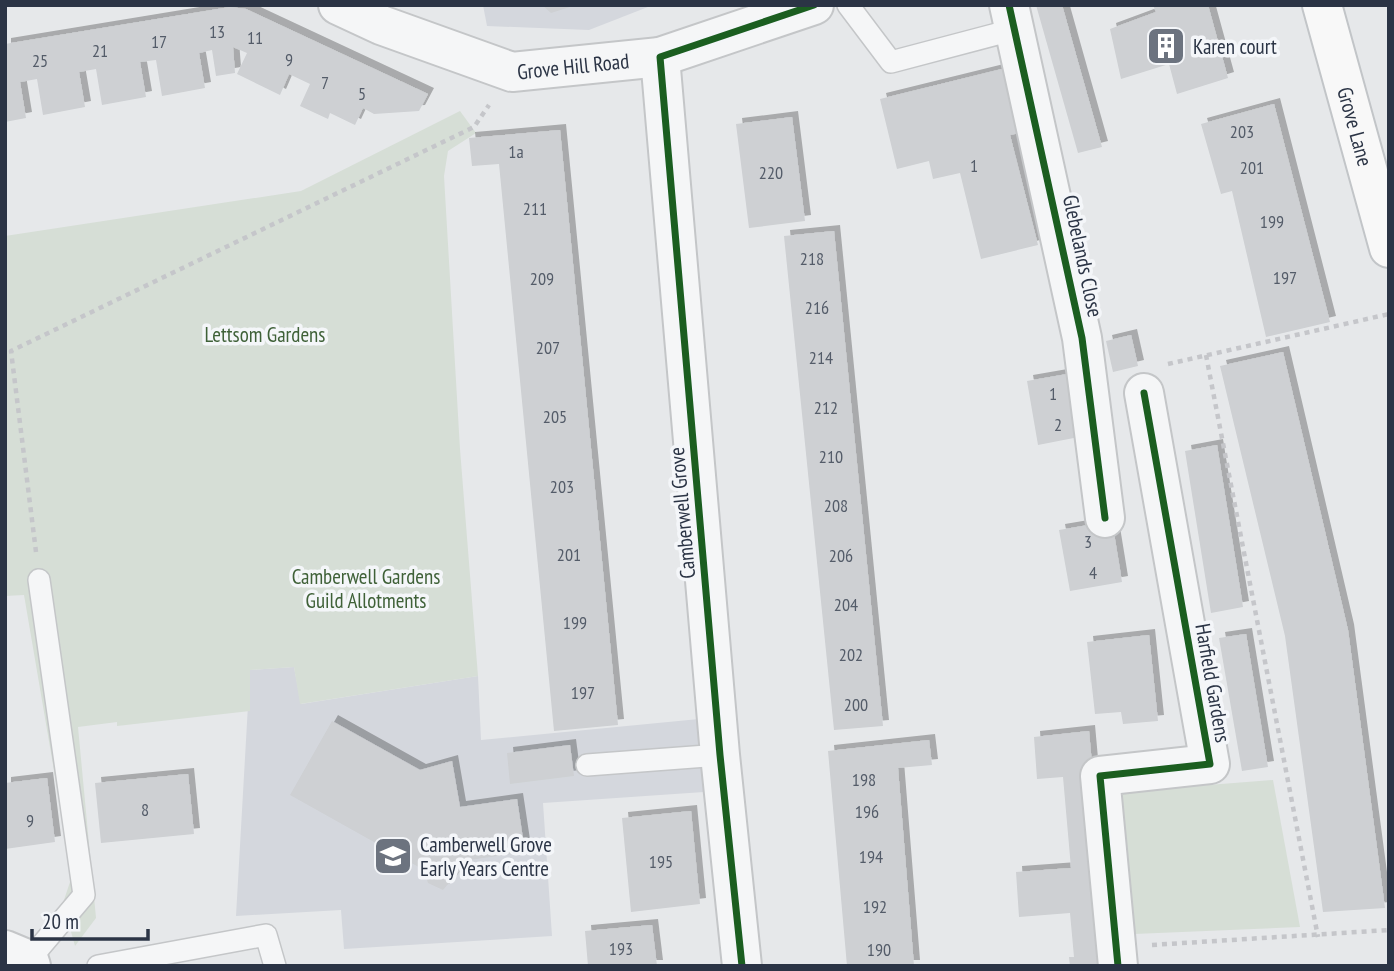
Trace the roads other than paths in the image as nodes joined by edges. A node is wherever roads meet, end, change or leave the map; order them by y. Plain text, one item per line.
1 (338, 5) edge
2 (814, 5) edge
3 (848, 5) edge
4 (1321, 5) edge
5 (1013, 17) edge
6 (660, 57) junction
7 (1389, 248) edge
8 (1144, 393) road end
9 (1105, 517) dead end
10 (39, 580) road end
11 (720, 755) junction
12 (587, 765) dead end
13 (1117, 956) edge
14 (22, 959) edge
15 (98, 966) edge
16 (275, 966) edge
17 (742, 966) edge

1 - 6 street, Grove Hill Road
2 - 6 street, Grove Hill Road
3 - 5 lane
4 - 7 main road, Grove Lane
5 - 9 street, Glebelands Close
6 - 11 street, Camberwell Grove
8 - 13 street, Harfield Gardens
10 - 14 lane
11 - 12 lane
11 - 17 street, Camberwell Grove
15 - 16 lane

